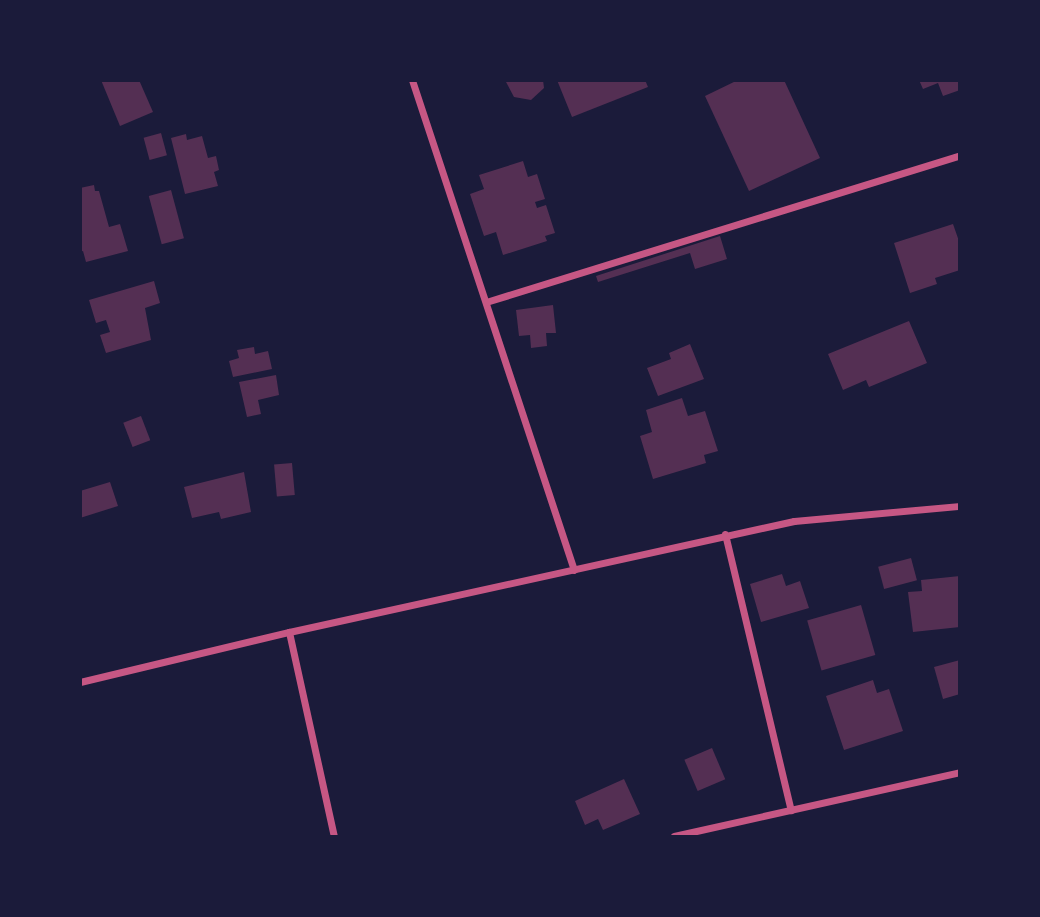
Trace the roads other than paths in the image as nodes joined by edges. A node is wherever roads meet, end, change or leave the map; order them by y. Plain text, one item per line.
1 (412, 80) edge
2 (960, 155) edge
3 (486, 302) junction
4 (960, 506) edge
5 (725, 534) junction
6 (574, 570) junction
7 (289, 632) junction
8 (80, 682) edge
9 (960, 772) edge
10 (791, 810) junction
11 (334, 836) edge
12 (674, 836) edge

1 - 3 street
2 - 3 street
3 - 6 street
4 - 5 street
5 - 6 street
5 - 10 street
6 - 7 street
7 - 8 street
7 - 11 street
9 - 10 street
10 - 12 street

